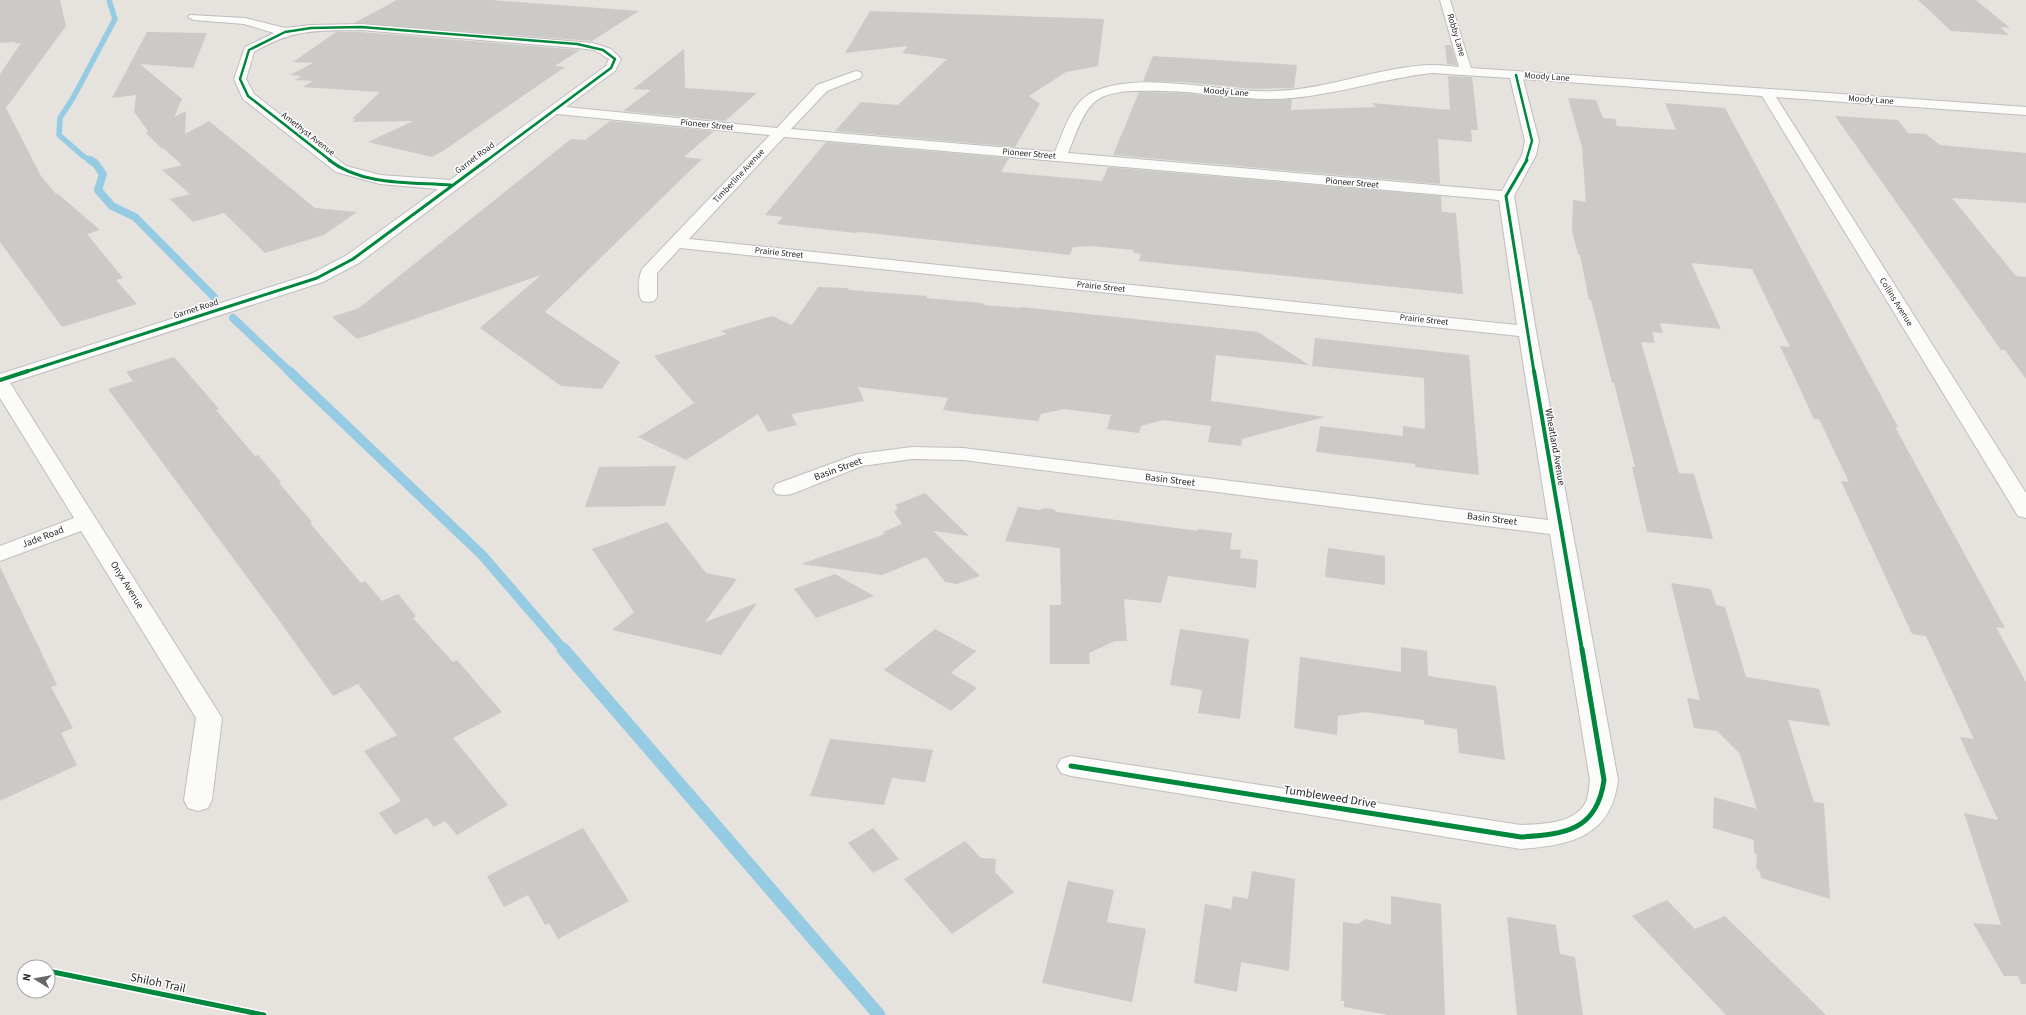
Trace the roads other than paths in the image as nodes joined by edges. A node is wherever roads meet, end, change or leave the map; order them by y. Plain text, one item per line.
1 (1445, 0) edge
2 (194, 17) dead end
3 (285, 32) junction
4 (1466, 71) junction
5 (1516, 74) junction
6 (856, 75) dead end
7 (1767, 93) junction
8 (553, 110) junction
9 (2026, 111) edge
10 (780, 132) junction
11 (1060, 156) junction
12 (451, 186) junction
13 (1506, 196) junction
14 (676, 243) junction
15 (648, 297) dead end
16 (1527, 331) junction
17 (0, 381) edge
18 (784, 489) dead end
19 (2026, 511) edge
20 (87, 521) junction
21 (1561, 528) junction
22 (0, 554) edge
23 (1072, 766) dead end
24 (198, 800) dead end
25 (1585, 823) joint

1 - 4 street, Robby Lane
2 - 3 street
3 - 8 street, Garnet Road
3 - 12 street, Amethyst Avenue
4 - 5 street, Moody Lane
4 - 11 street, Moody Lane
5 - 7 street, Moody Lane
5 - 13 street
6 - 10 street, Timberline Avenue
7 - 9 street, Moody Lane
7 - 19 street, Collins Avenue
8 - 10 street, Pioneer Street
8 - 12 street, Garnet Road
10 - 11 street, Pioneer Street
10 - 14 street, Timberline Avenue
11 - 13 street, Pioneer Street
12 - 17 street, Garnet Road
13 - 16 street, Wheatland Avenue
14 - 15 street, Timberline Avenue
14 - 16 street, Prairie Street
16 - 21 street, Wheatland Avenue
17 - 20 street, Onyx Avenue
18 - 21 street, Basin Street
20 - 22 street, Jade Road
20 - 24 street, Onyx Avenue
21 - 25 street, Wheatland Avenue
23 - 25 street, Tumbleweed Drive

